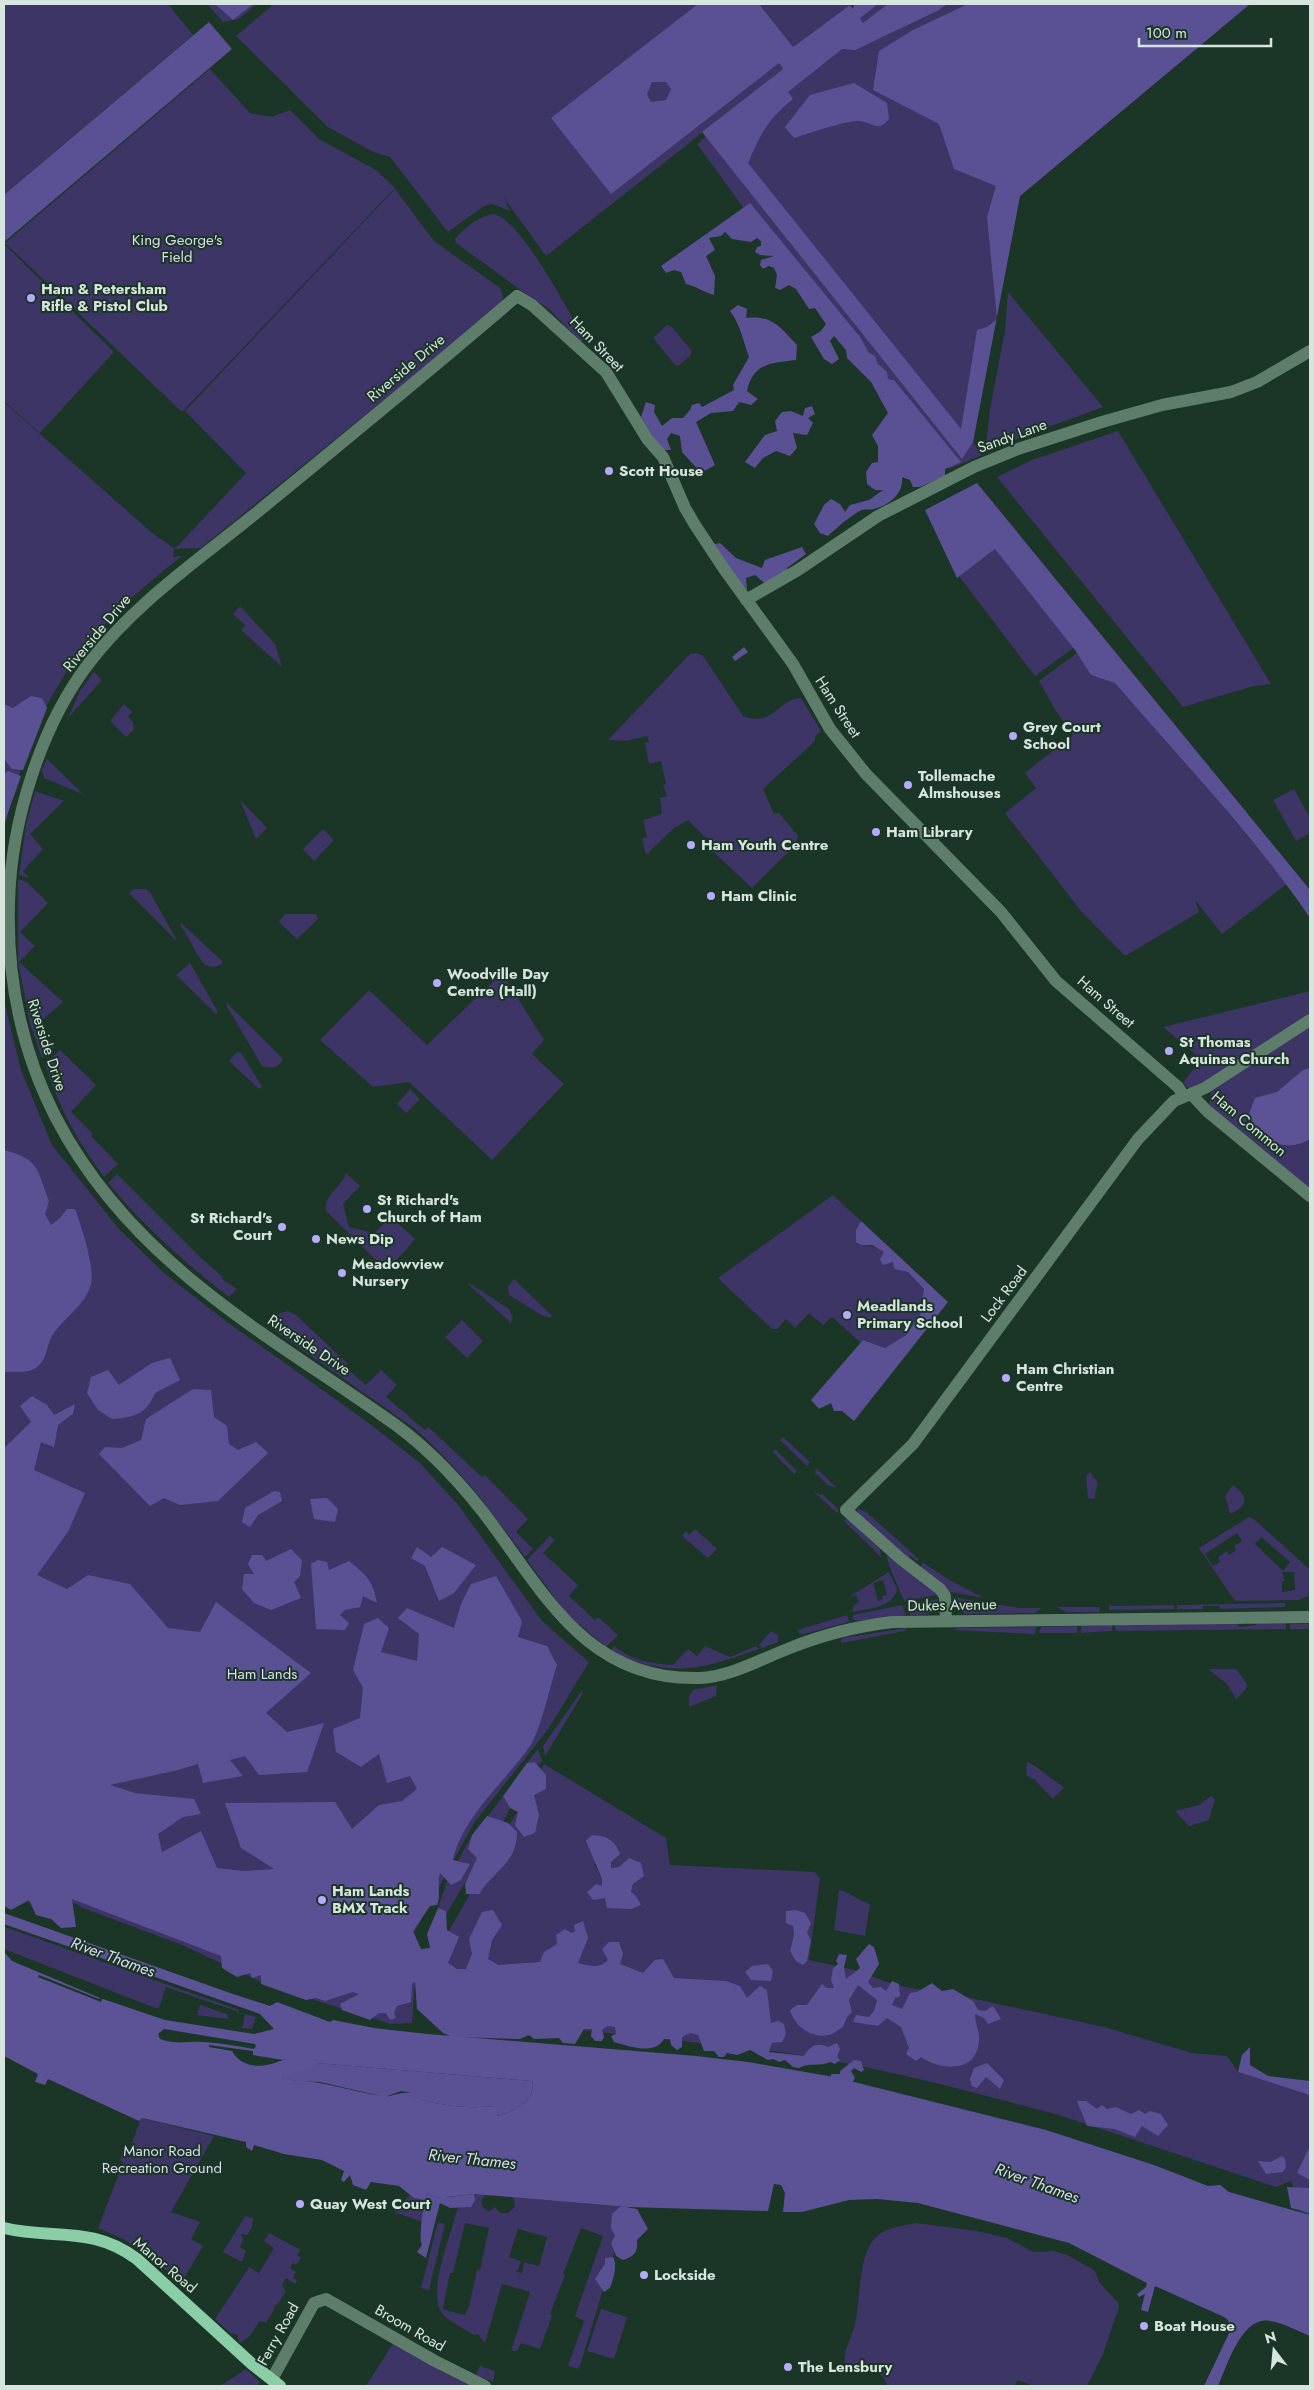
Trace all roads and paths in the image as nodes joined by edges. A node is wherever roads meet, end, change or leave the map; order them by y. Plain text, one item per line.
1 (517, 296) joint
2 (1310, 351) edge
3 (746, 600) junction
4 (1310, 1020) edge
5 (1188, 1095) junction
6 (1310, 1196) edge
7 (1310, 1617) edge
8 (946, 1620) junction
9 (607, 1656) joint
10 (8, 2229) edge
11 (320, 2300) joint
12 (273, 2384) edge
13 (485, 2386) edge

1 - 3 street, Ham Street
1 - 9 street, Riverside Drive
2 - 3 street, Sandy Lane
3 - 5 street, Ham Street
4 - 5 street, Ham Common
5 - 6 street, Ham Common
5 - 8 street, Lock Road
7 - 8 street, Dukes Avenue
8 - 9 street, Dukes Avenue
10 - 12 main road, Manor Road
11 - 12 street, Ferry Road
11 - 13 street, Broom Road

